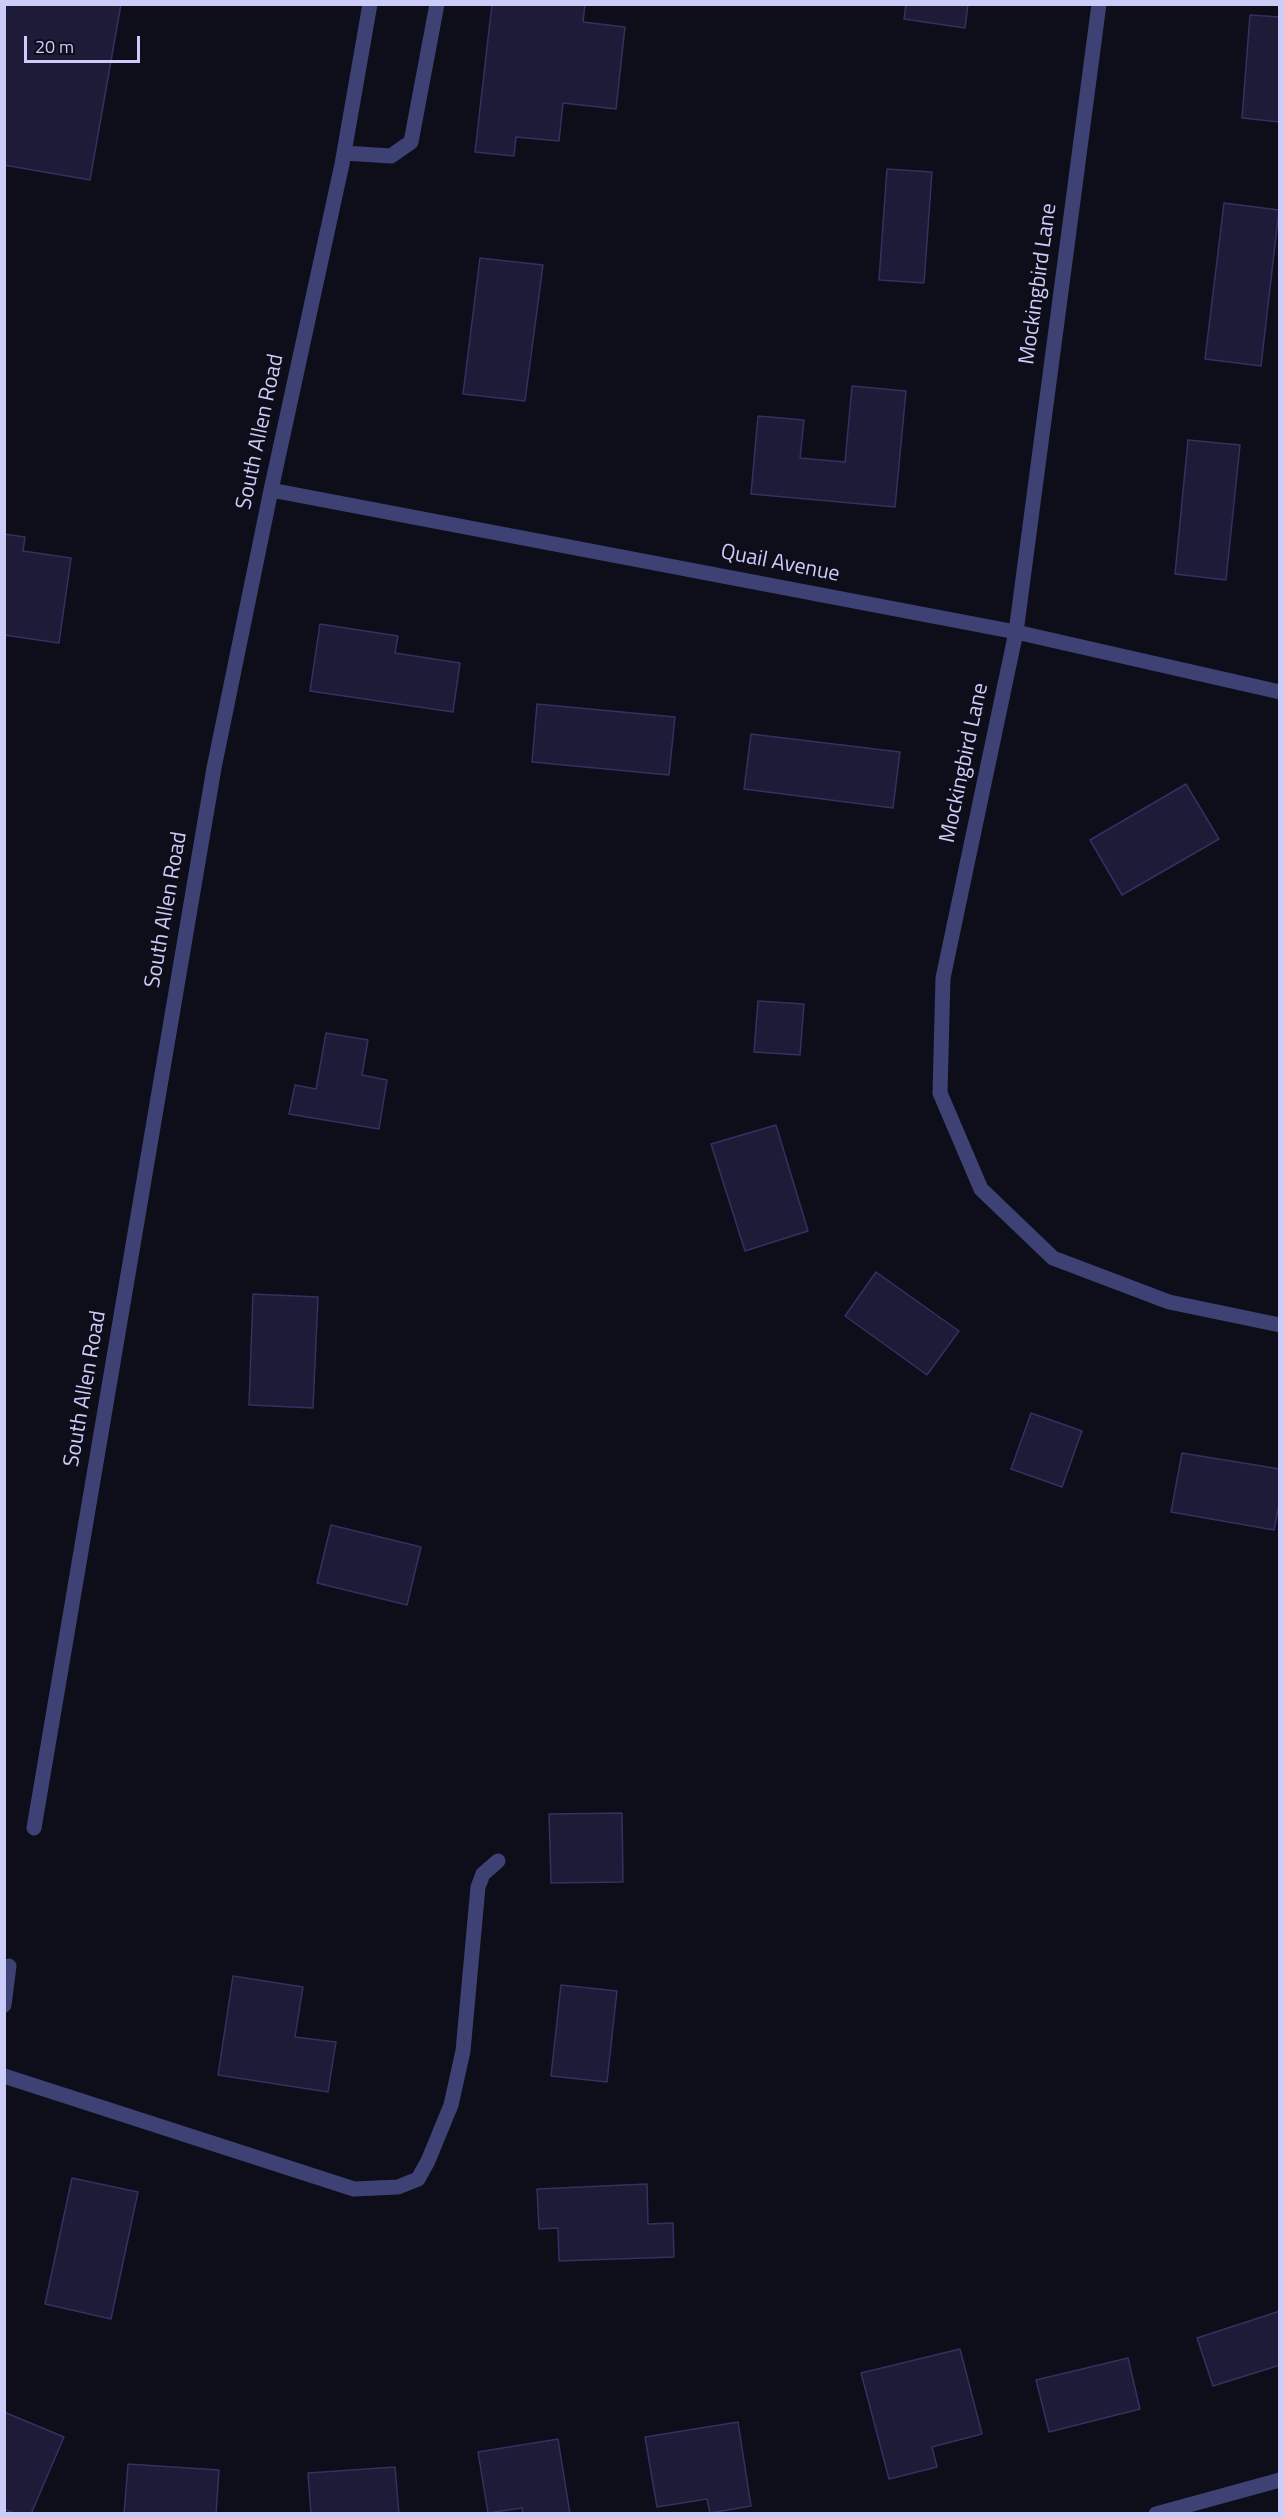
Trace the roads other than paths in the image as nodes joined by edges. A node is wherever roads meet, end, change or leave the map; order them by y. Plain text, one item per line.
1 (370, 4) edge
2 (437, 4) edge
3 (1099, 4) edge
4 (344, 153) junction
5 (271, 490) junction
6 (1016, 632) junction
7 (1280, 692) edge
8 (1280, 1325) edge
9 (34, 1828) dead end
10 (498, 1861) dead end
11 (9, 1966) dead end
12 (4, 2005) edge
13 (4, 2076) edge
14 (1280, 2480) edge
15 (1208, 2507) edge
16 (1156, 2514) edge

1 - 4 street, South Allen Road
2 - 4 street
3 - 6 street, Mockingbird Lane
4 - 5 street, South Allen Road
5 - 6 street, Quail Avenue
5 - 9 street, South Allen Road
6 - 7 street, Quail Avenue
6 - 8 street, Mockingbird Lane
10 - 13 street
11 - 12 street
14 - 15 street
15 - 16 street

